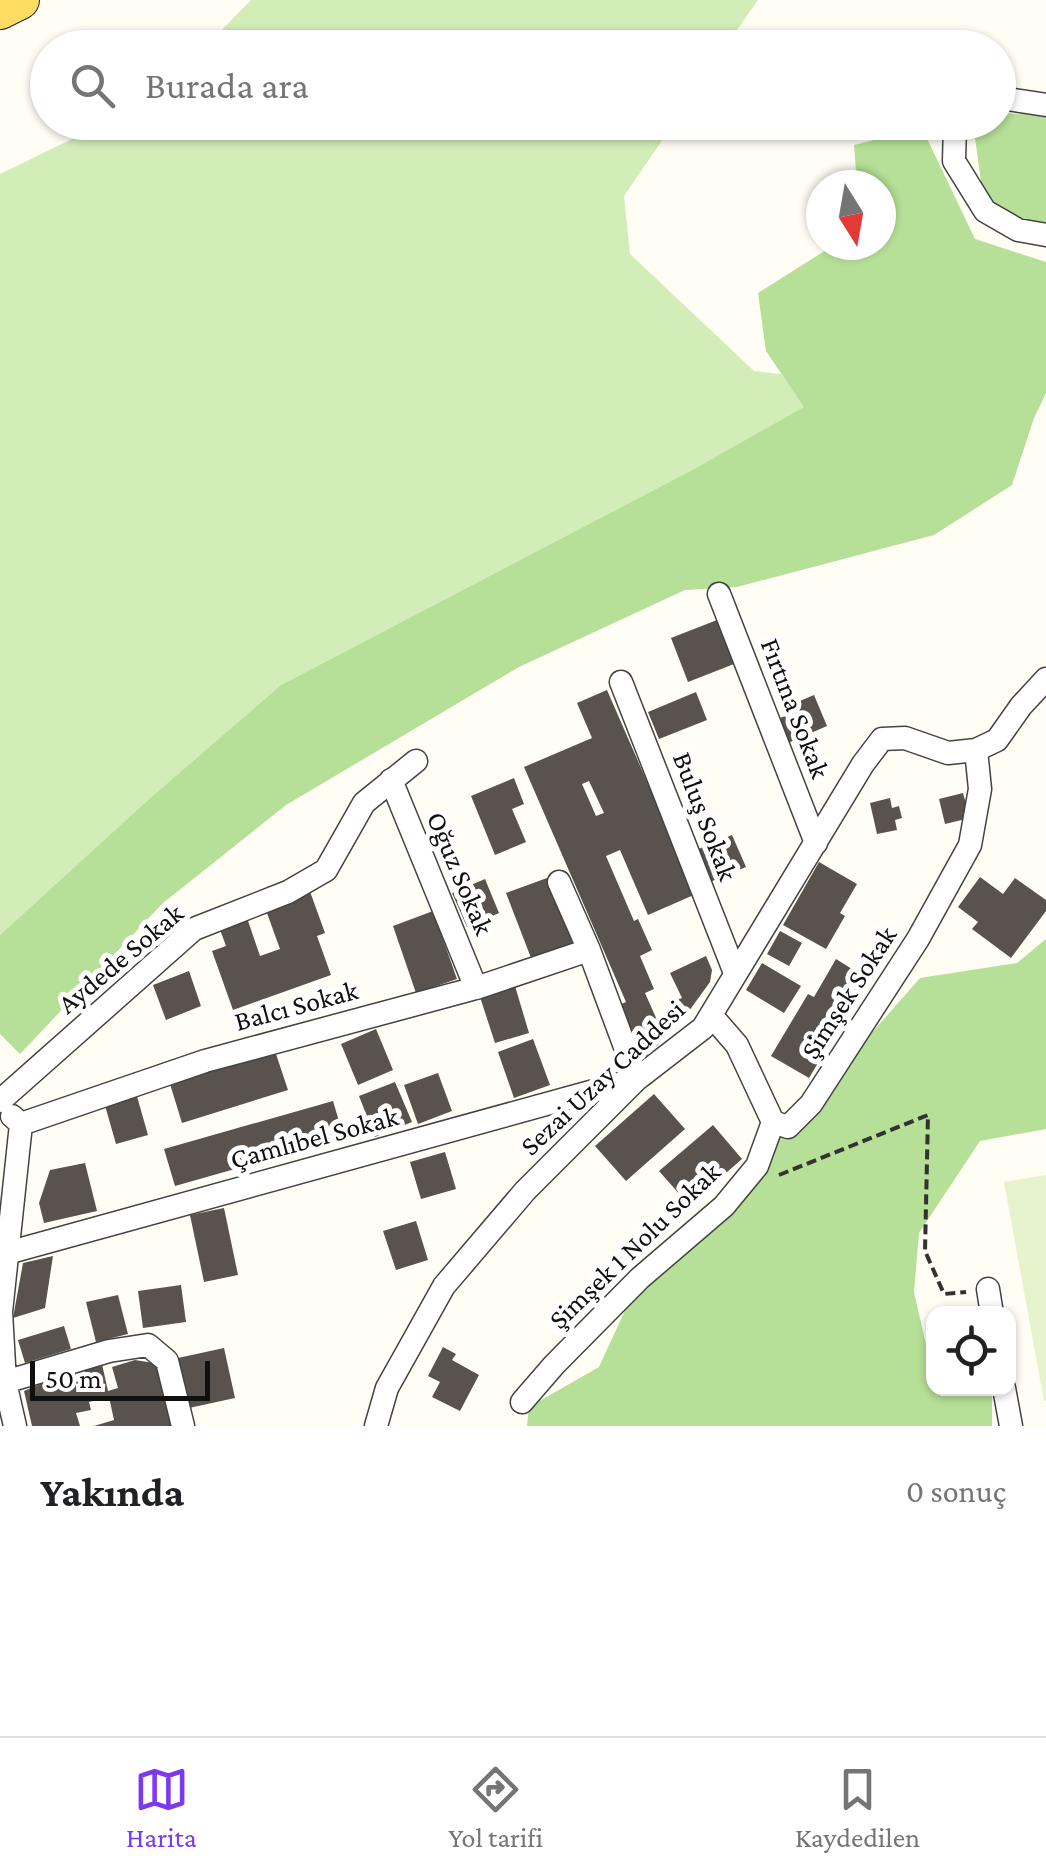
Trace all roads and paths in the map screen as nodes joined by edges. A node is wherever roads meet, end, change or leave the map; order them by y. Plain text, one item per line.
1 (20, 0) edge
2 (0, 10) edge
3 (1016, 101) edge
4 (1046, 105) edge
5 (955, 140) edge
6 (1046, 235) edge
7 (720, 594) dead end
8 (1046, 679) edge
9 (621, 682) dead end
10 (976, 750) junction
11 (416, 761) dead end
12 (392, 780) junction
13 (816, 842) junction
14 (560, 882) dead end
15 (589, 950) junction
16 (734, 973) junction
17 (476, 988) junction
18 (711, 1015) junction
19 (637, 1079) junction
20 (0, 1104) edge
21 (774, 1122) junction
22 (21, 1124) junction
23 (781, 1174) dead end
24 (7, 1253) junction
25 (988, 1290) joint
26 (991, 1306) edge
27 (3, 1365) edge
28 (1005, 1396) edge
29 (522, 1402) dead end
30 (15, 1426) edge
31 (183, 1426) edge
32 (376, 1426) edge
33 (1010, 1426) edge

1 - 2 main road
3 - 4 street
5 - 6 street
7 - 13 street, Fırtına Sokak
8 - 10 street
9 - 16 street, Buluş Sokak
10 - 13 street, Sezai Uzay Caddesi
10 - 21 street, Şimşek Sokak
11 - 12 street, Aydede Sokak
12 - 17 street, Oğuz Sokak
12 - 20 street, Aydede Sokak
13 - 16 street, Sezai Uzay Caddesi
14 - 15 street
15 - 17 street, Balcı Sokak
15 - 19 street
16 - 18 street, Sezai Uzay Caddesi
17 - 22 street, Balcı Sokak
18 - 19 street, Sezai Uzay Caddesi
18 - 21 street
19 - 24 street, Çamlıbel Sokak
19 - 32 street, Sezai Uzay Caddesi
20 - 22 street
21 - 29 street, Şimşek 1 Nolu Sokak
22 - 24 street
23 - 25 path
24 - 27 street
25 - 26 street
27 - 30 street
27 - 31 street
28 - 33 street

